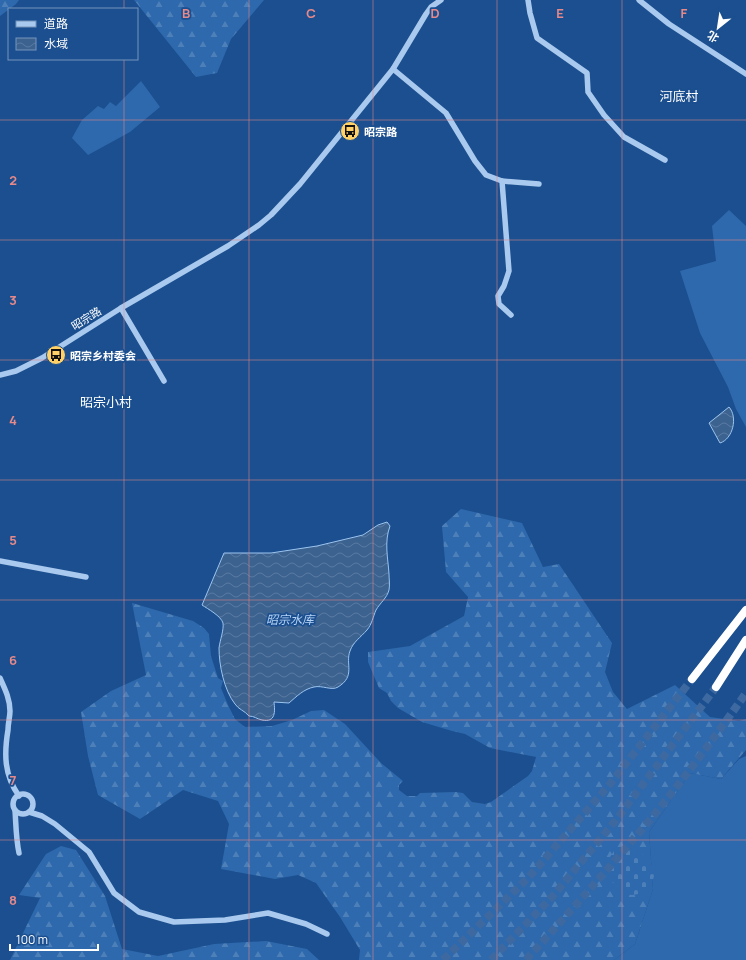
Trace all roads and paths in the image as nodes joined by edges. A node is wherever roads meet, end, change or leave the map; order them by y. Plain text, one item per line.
1 (441, 0) edge
2 (528, 0) edge
3 (639, 0) edge
4 (393, 69) junction
5 (746, 74) edge
6 (665, 160) dead end
7 (502, 181) junction
8 (539, 184) dead end
9 (121, 308) junction
10 (512, 315) dead end
11 (0, 375) edge
12 (164, 381) dead end
13 (0, 561) edge
14 (86, 577) dead end
15 (746, 610) edge
16 (746, 640) edge
17 (0, 678) edge
18 (692, 679) tunnel mouth
19 (716, 687) tunnel mouth
20 (18, 796) junction
21 (33, 804) junction
22 (15, 810) junction
23 (28, 813) junction
24 (42, 816) junction
25 (16, 828) junction
26 (19, 853) dead end
27 (327, 934) dead end

1 - 4 street, 昭宗路
2 - 6 street
3 - 5 street
4 - 7 street
4 - 9 street, 昭宗路
7 - 8 street
7 - 10 street
9 - 11 street, 昭宗路
9 - 12 street
13 - 14 street
15 - 18 highway
16 - 19 highway
17 - 20 street
20 - 21 street
20 - 22 street
21 - 23 street
21 - 24 street
22 - 23 street
22 - 25 street
23 - 24 street
23 - 25 street
24 - 27 street
25 - 26 street

